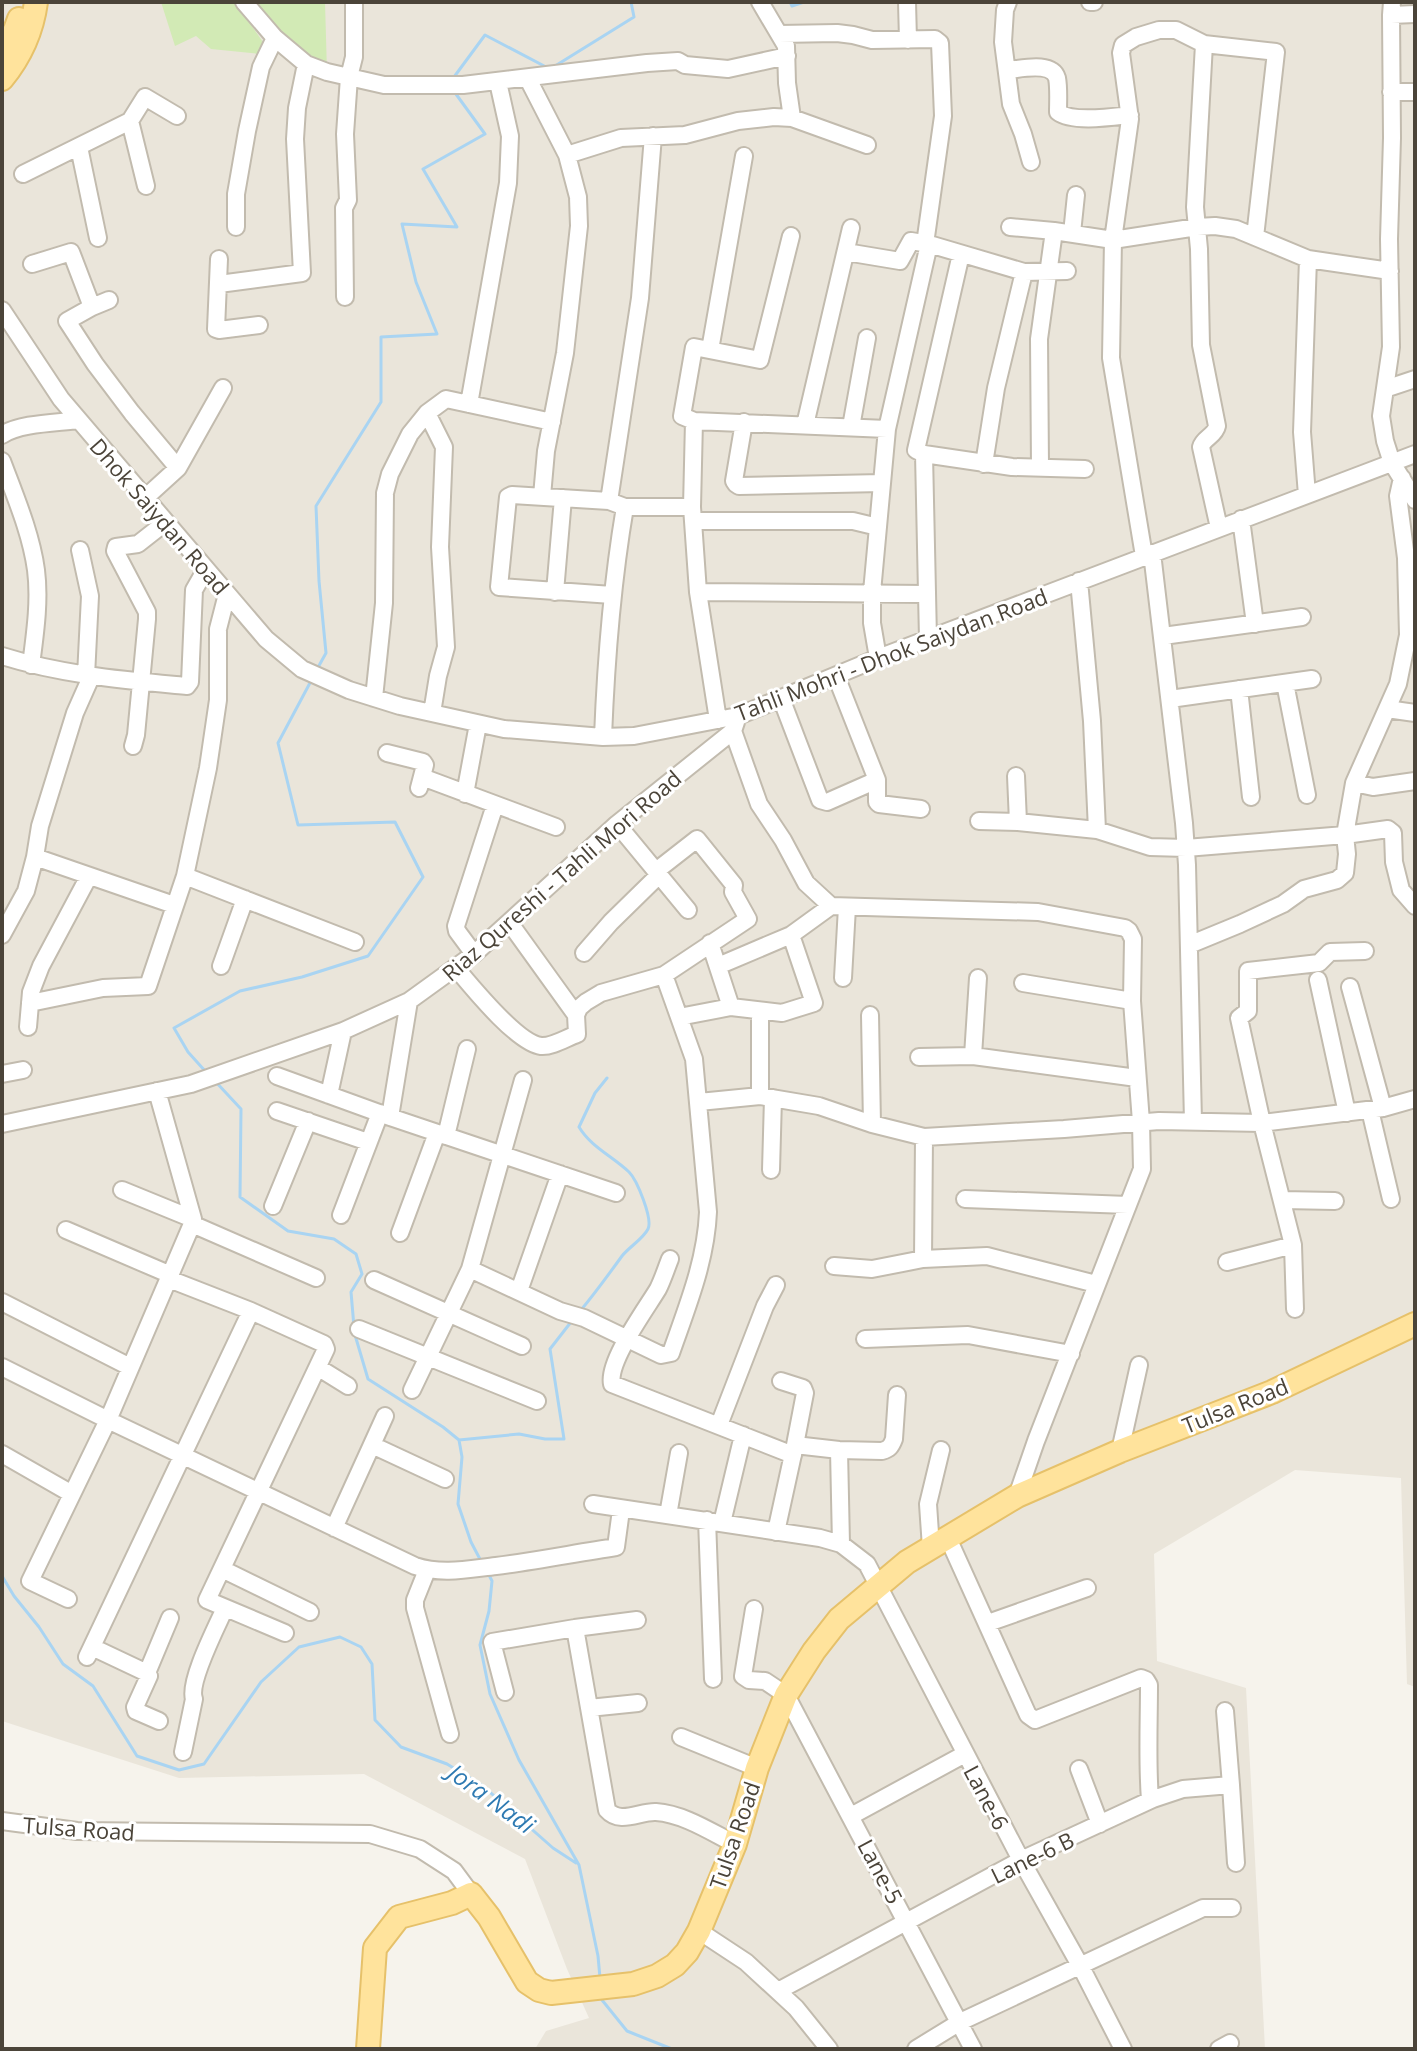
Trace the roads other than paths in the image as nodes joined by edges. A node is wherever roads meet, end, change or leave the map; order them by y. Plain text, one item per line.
1 (22, 2) edge
2 (36, 2) edge
3 (244, 2) edge
4 (354, 2) edge
5 (760, 2) edge
6 (907, 2) edge
7 (1008, 2) edge
8 (1391, 8) edge
9 (1415, 14) edge
10 (779, 34) junction
11 (275, 38) junction
12 (908, 40) junction
13 (1204, 44) junction
14 (2, 53) edge
15 (787, 56) junction
16 (306, 64) junction
17 (1008, 70) junction
18 (349, 77) junction
19 (2, 79) edge
20 (528, 79) junction
21 (498, 82) junction
22 (1391, 92) junction
23 (1415, 92) edge
24 (1130, 115) junction
25 (177, 116) dead end
26 (792, 118) junction
27 (130, 121) junction
28 (653, 136) junction
29 (867, 145) dead end
30 (79, 147) junction
31 (567, 155) junction
32 (744, 156) dead end
33 (1031, 162) dead end
34 (23, 174) dead end
35 (146, 186) dead end
36 (1076, 195) dead end
37 (236, 227) dead end
38 (1010, 227) dead end
39 (1197, 227) junction
40 (851, 228) dead end
41 (1054, 231) junction
42 (1072, 233) junction
43 (791, 236) dead end
44 (1255, 237) junction
45 (98, 238) dead end
46 (1113, 240) junction
47 (927, 244) junction
48 (846, 252) junction
49 (961, 254) junction
50 (219, 259) dead end
51 (1308, 259) junction
52 (32, 264) dead end
53 (1067, 271) dead end
54 (1390, 271) junction
55 (1024, 272) junction
56 (1049, 272) junction
57 (219, 284) junction
58 (345, 297) dead end
59 (109, 300) dead end
60 (92, 307) junction
61 (2, 310) edge
62 (259, 325) dead end
63 (867, 338) dead end
64 (710, 350) junction
65 (1415, 379) edge
66 (223, 388) dead end
67 (1385, 389) junction
68 (469, 404) junction
69 (427, 413) junction
70 (79, 420) junction
71 (694, 421) junction
72 (552, 422) junction
73 (744, 422) junction
74 (805, 425) junction
75 (851, 427) junction
76 (887, 429) junction
77 (2, 435) edge
78 (924, 454) junction
79 (1415, 454) edge
80 (2, 461) edge
81 (1392, 463) junction
82 (984, 464) junction
83 (1040, 467) junction
84 (178, 468) junction
85 (1085, 469) dead end
86 (1402, 478) junction
87 (882, 483) junction
88 (1307, 495) junction
89 (542, 496) junction
90 (145, 498) junction
91 (563, 498) junction
92 (1415, 500) edge
93 (617, 504) junction
94 (693, 514) junction
95 (1241, 519) junction
96 (166, 522) junction
97 (878, 527) junction
98 (1219, 528) junction
99 (80, 550) dead end
100 (1148, 555) junction
101 (206, 569) junction
102 (1079, 581) junction
103 (555, 592) junction
104 (698, 592) junction
105 (872, 592) junction
106 (227, 594) junction
107 (927, 594) junction
108 (612, 595) junction
109 (1302, 617) dead end
110 (1255, 624) junction
111 (1163, 636) junction
112 (928, 639) junction
113 (2, 656) edge
114 (878, 658) junction
115 (31, 665) junction
116 (89, 676) junction
117 (836, 676) junction
118 (1312, 679) dead end
119 (141, 682) junction
120 (1285, 683) junction
121 (1239, 689) junction
122 (349, 690) joint
123 (374, 698) junction
124 (781, 698) junction
125 (1170, 699) junction
126 (1387, 709) junction
127 (432, 713) junction
128 (1415, 713) edge
129 (718, 720) junction
130 (736, 723) junction
131 (478, 724) junction
132 (603, 737) junction
133 (133, 746) dead end
134 (387, 753) dead end
135 (1016, 776) dead end
136 (877, 780) junction
137 (1415, 781) edge
138 (1354, 783) junction
139 (465, 794) junction
140 (1307, 795) dead end
141 (1251, 797) dead end
142 (495, 805) junction
143 (921, 809) dead end
144 (979, 821) dead end
145 (1018, 822) junction
146 (617, 824) junction
147 (556, 827) dead end
148 (1097, 830) junction
149 (1345, 835) junction
150 (1186, 848) junction
151 (35, 857) junction
152 (658, 873) junction
153 (89, 876) junction
154 (185, 876) junction
155 (245, 899) junction
156 (174, 905) junction
157 (1415, 906) edge
158 (839, 907) junction
159 (688, 910) dead end
160 (509, 922) junction
161 (2, 935) edge
162 (791, 935) junction
163 (355, 942) dead end
164 (710, 943) junction
165 (1189, 945) junction
166 (1365, 951) dead end
167 (584, 953) dead end
168 (474, 954) junction
169 (221, 966) dead end
170 (718, 966) junction
171 (456, 968) junction
172 (664, 975) junction
173 (843, 978) dead end
174 (978, 978) dead end
175 (1318, 980) dead end
176 (1023, 983) dead end
177 (1350, 987) dead end
178 (409, 1001) junction
179 (1132, 1001) junction
180 (30, 1003) junction
181 (731, 1007) junction
182 (760, 1011) junction
183 (576, 1015) junction
184 (870, 1015) dead end
185 (679, 1017) junction
186 (28, 1027) dead end
187 (343, 1031) junction
188 (467, 1049) dead end
189 (973, 1056) junction
190 (919, 1057) dead end
191 (23, 1070) dead end
192 (2, 1074) edge
193 (277, 1076) dead end
194 (1137, 1078) junction
195 (523, 1080) dead end
196 (157, 1091) junction
197 (329, 1095) junction
198 (767, 1097) junction
199 (1415, 1099) edge
200 (699, 1102) junction
201 (1377, 1109) junction
202 (277, 1111) dead end
203 (1347, 1113) junction
204 (385, 1115) junction
205 (308, 1121) junction
206 (1193, 1121) junction
207 (1141, 1122) junction
208 (1262, 1123) junction
209 (2, 1124) edge
210 (872, 1124) junction
211 (441, 1134) junction
212 (924, 1137) junction
213 (368, 1142) junction
214 (502, 1154) junction
215 (771, 1170) dead end
216 (560, 1174) junction
217 (122, 1190) dead end
218 (616, 1193) dead end
219 (965, 1199) dead end
220 (1391, 1199) dead end
221 (1282, 1200) junction
222 (1335, 1201) dead end
223 (1128, 1205) junction
224 (273, 1206) dead end
225 (341, 1215) dead end
226 (193, 1222) junction
227 (66, 1230) dead end
228 (400, 1233) dead end
229 (1293, 1245) junction
230 (670, 1259) dead end
231 (923, 1259) junction
232 (1227, 1262) dead end
233 (834, 1266) dead end
234 (470, 1269) junction
235 (170, 1277) junction
236 (316, 1278) dead end
237 (374, 1280) dead end
238 (1096, 1284) junction
239 (776, 1285) dead end
240 (519, 1291) junction
241 (2, 1298) edge
242 (1295, 1309) dead end
243 (251, 1311) junction
244 (448, 1313) junction
245 (1415, 1324) edge
246 (359, 1329) dead end
247 (628, 1339) junction
248 (865, 1339) dead end
249 (522, 1346) dead end
250 (1071, 1354) junction
251 (428, 1357) junction
252 (1139, 1365) dead end
253 (2, 1367) edge
254 (130, 1367) junction
255 (319, 1368) junction
256 (781, 1381) dead end
257 (348, 1386) dead end
258 (412, 1390) dead end
259 (897, 1395) dead end
260 (537, 1401) dead end
261 (385, 1416) dead end
262 (108, 1420) junction
263 (719, 1425) junction
264 (743, 1435) junction
265 (372, 1445) junction
266 (794, 1450) junction
267 (839, 1450) junction
268 (941, 1450) dead end
269 (1120, 1451) junction
270 (679, 1453) dead end
271 (2, 1454) edge
272 (183, 1455) junction
273 (445, 1479) dead end
274 (259, 1492) junction
275 (72, 1494) junction
276 (1017, 1496) junction
277 (593, 1504) dead end
278 (621, 1510) junction
279 (668, 1515) junction
280 (714, 1522) junction
281 (334, 1528) junction
282 (776, 1532) junction
283 (940, 1543) junction
284 (841, 1544) junction
285 (222, 1569) junction
286 (427, 1570) junction
287 (878, 1585) junction
288 (1087, 1588) dead end
289 (68, 1599) dead end
290 (225, 1608) junction
291 (754, 1609) dead end
292 (310, 1612) dead end
293 (170, 1618) dead end
294 (637, 1620) dead end
295 (988, 1623) junction
296 (575, 1628) junction
297 (285, 1633) dead end
298 (147, 1673) junction
299 (713, 1679) dead end
300 (505, 1692) dead end
301 (786, 1695) junction
302 (638, 1703) dead end
303 (589, 1708) junction
304 (1225, 1711) dead end
305 (159, 1721) dead end
306 (450, 1734) dead end
307 (681, 1737) dead end
308 (183, 1752) dead end
309 (965, 1754) junction
310 (757, 1768) junction
311 (1079, 1769) dead end
312 (1231, 1785) junction
313 (1150, 1800) junction
314 (851, 1816) junction
315 (2, 1821) edge
316 (1100, 1824) junction
317 (735, 1844) junction
318 (1021, 1860) junction
319 (1236, 1863) dead end
320 (471, 1894) junction
321 (1232, 1908) dead end
322 (908, 1921) junction
323 (699, 1931) junction
324 (1081, 1967) junction
325 (778, 1991) junction
326 (960, 2022) junction
327 (368, 2049) edge
328 (829, 2049) edge
329 (916, 2049) edge
330 (973, 2049) edge
331 (1123, 2049) edge

1 - 14 main road
2 - 19 main road
3 - 11 street
4 - 18 street
5 - 10 street
6 - 12 street
7 - 17 street
8 - 9 street
8 - 22 street
10 - 12 street
10 - 15 street
11 - 16 street
11 - 37 street
12 - 47 street
13 - 24 street
13 - 39 street
13 - 44 street
15 - 20 street
15 - 26 street
16 - 18 street
16 - 57 street
17 - 24 street
17 - 33 street
18 - 21 street
18 - 58 street
20 - 21 street
20 - 31 street
21 - 68 street
22 - 23 street
22 - 54 street
24 - 46 street
25 - 27 street
26 - 28 street
26 - 29 street
27 - 30 street
27 - 35 street
28 - 31 street
28 - 93 street
30 - 34 street
30 - 45 street
31 - 72 street
32 - 64 street
36 - 42 street
38 - 41 street
39 - 44 street
39 - 46 street
39 - 98 street
40 - 48 street
41 - 42 street
41 - 56 street
42 - 46 street
43 - 64 street
44 - 51 street
46 - 100 street
47 - 48 street
47 - 49 street
47 - 76 street
48 - 74 street
49 - 55 street
49 - 78 street
50 - 57 street
51 - 54 street
51 - 88 street
52 - 60 street
53 - 56 street
54 - 67 street
55 - 56 street
55 - 82 street
56 - 83 street
57 - 62 street
59 - 60 street
60 - 84 street
61 - 70 street, Dhok Saiydan Road
63 - 75 street
64 - 71 street
65 - 67 street
66 - 84 street
67 - 81 street
68 - 69 street
68 - 72 street
69 - 123 street
69 - 127 street
70 - 77 street
70 - 90 street, Dhok Saiydan Road
71 - 73 street
71 - 94 street
72 - 89 street
73 - 74 street
73 - 87 street
74 - 75 street
75 - 76 street
76 - 87 street
78 - 82 street
78 - 107 street
79 - 81 street, Tahli Mohri - Dhok Saiydan Road
80 - 115 street
81 - 86 street
81 - 88 street, Tahli Mohri - Dhok Saiydan Road
82 - 83 street
83 - 85 street
84 - 90 street
86 - 92 street
86 - 126 street
87 - 97 street
88 - 95 street, Tahli Mohri - Dhok Saiydan Road
89 - 91 street
89 - 103 street
90 - 96 street, Dhok Saiydan Road
91 - 93 street
91 - 103 street
93 - 94 street
93 - 108 street
94 - 97 street
94 - 104 street
95 - 98 street, Tahli Mohri - Dhok Saiydan Road
95 - 110 street
96 - 101 street, Dhok Saiydan Road
96 - 119 street
97 - 105 street
98 - 100 street, Tahli Mohri - Dhok Saiydan Road
99 - 116 street
100 - 102 street, Tahli Mohri - Dhok Saiydan Road
100 - 111 street
101 - 106 street, Dhok Saiydan Road
101 - 119 street
102 - 112 street, Tahli Mohri - Dhok Saiydan Road
102 - 148 street
103 - 108 street
104 - 105 street
104 - 129 street
105 - 107 street
105 - 114 street
106 - 122 street, Dhok Saiydan Road
106 - 154 street
107 - 112 street
108 - 132 street
109 - 110 street
110 - 111 street
111 - 125 street
112 - 114 street, Tahli Mohri - Dhok Saiydan Road
113 - 115 street
114 - 117 street, Tahli Mohri - Dhok Saiydan Road
115 - 116 street
116 - 119 street
116 - 151 street
117 - 124 street, Tahli Mohri - Dhok Saiydan Road
117 - 136 street
118 - 120 street
119 - 133 street
120 - 121 street
120 - 140 street
121 - 125 street
121 - 141 street
122 - 123 street, Tahli Mohri - Dhok Saiydan Road
123 - 127 street, Tahli Mohri - Dhok Saiydan Road
124 - 130 street, Tahli Mohri - Dhok Saiydan Road
124 - 136 street
125 - 150 street
126 - 128 street
126 - 138 street
127 - 131 street, Tahli Mohri - Dhok Saiydan Road
129 - 130 street, Tahli Mohri - Dhok Saiydan Road
129 - 132 street, Tahli Mohri - Dhok Saiydan Road
130 - 146 street, Riaz Qureshi - Tahli Mori Road
130 - 158 street
131 - 132 street, Tahli Mohri - Dhok Saiydan Road
131 - 139 street
134 - 139 street
135 - 145 street
136 - 143 street
137 - 138 street
138 - 149 street
139 - 142 street
142 - 147 street
142 - 168 street
144 - 145 street
145 - 148 street
146 - 152 street
146 - 160 street, Riaz Qureshi - Tahli Mori Road
148 - 150 street
149 - 150 street
149 - 157 street
149 - 165 street
150 - 165 street
151 - 153 street
151 - 161 street
152 - 159 street
152 - 164 street
152 - 167 street
153 - 156 street
153 - 180 street
154 - 155 street
154 - 156 street
155 - 163 street
155 - 169 street
156 - 180 street
158 - 162 street
158 - 173 street
158 - 179 street
160 - 168 street, Riaz Qureshi - Tahli Mori Road
160 - 183 street
162 - 170 street
162 - 182 street
164 - 170 street
164 - 172 street
165 - 206 street
166 - 208 street
168 - 171 street, Riaz Qureshi - Tahli Mori Road
170 - 181 street
171 - 178 street, Riaz Qureshi - Tahli Mori Road
171 - 183 street
172 - 183 street
172 - 185 street
174 - 189 street
175 - 203 street
176 - 179 street
177 - 201 street
178 - 187 street, Riaz Qureshi - Tahli Mori Road
178 - 204 street
179 - 194 street
180 - 186 street
181 - 182 street
181 - 185 street
182 - 198 street
184 - 210 street
185 - 200 street
187 - 196 street, Riaz Qureshi - Tahli Mori Road
187 - 197 street
188 - 211 street
189 - 190 street
189 - 194 street
191 - 192 street
193 - 197 street
194 - 207 street
195 - 214 street
196 - 209 street, Riaz Qureshi - Tahli Mori Road
196 - 226 street
197 - 204 street
198 - 200 street
198 - 210 street
198 - 215 street
199 - 201 street
200 - 247 street
201 - 203 street
201 - 220 street
202 - 205 street
203 - 208 street
204 - 211 street
204 - 213 street
205 - 213 street
205 - 224 street
206 - 207 street
206 - 208 street
207 - 212 street
207 - 223 street
208 - 221 street
210 - 212 street
211 - 214 street
211 - 228 street
212 - 231 street
213 - 225 street
214 - 216 street
214 - 234 street
216 - 218 street
216 - 240 street
217 - 226 street
219 - 223 street
221 - 222 street
221 - 229 street
223 - 238 street
226 - 235 street
226 - 236 street
227 - 235 street
229 - 232 street
229 - 242 street
230 - 247 street
231 - 233 street
231 - 238 street
234 - 240 street
234 - 244 street
235 - 243 street
235 - 254 street
237 - 244 street
238 - 250 street
239 - 263 street
240 - 247 street
241 - 254 street
243 - 255 street
243 - 272 street
244 - 249 street
244 - 251 street
245 - 269 main road, Tulsa Road
246 - 251 street
247 - 263 street
248 - 250 street
250 - 276 street
251 - 258 street
251 - 260 street
252 - 269 street
253 - 262 street
254 - 262 street
255 - 257 street
255 - 274 street
256 - 266 street
259 - 267 street
261 - 265 street
262 - 272 street
262 - 275 street
263 - 264 street
264 - 266 street
264 - 280 street
265 - 273 street
265 - 281 street
266 - 267 street
266 - 282 street
267 - 284 street
268 - 283 street
269 - 276 main road, Tulsa Road
270 - 279 street
271 - 275 street
272 - 274 street
272 - 298 street
274 - 281 street
274 - 285 street
275 - 289 street
276 - 283 main road, Tulsa Road
277 - 278 street
278 - 279 street
278 - 286 street
279 - 280 street
280 - 282 street
280 - 299 street
281 - 286 street
282 - 284 street
283 - 287 main road, Tulsa Road
283 - 295 street
284 - 287 street, Lane-6
285 - 290 street
285 - 292 street
286 - 306 street
287 - 301 main road, Tulsa Road
287 - 309 street, Lane-6
288 - 295 street
290 - 297 street
290 - 308 street
291 - 301 street
293 - 298 street
294 - 296 street
295 - 313 street
296 - 300 street
296 - 303 street
298 - 305 street
301 - 310 main road, Tulsa Road
301 - 314 street, Lane-5
302 - 303 street
303 - 317 street
304 - 312 street
307 - 310 street
309 - 314 street
309 - 318 street, Lane-6
310 - 317 main road, Tulsa Road
311 - 316 street
312 - 313 street, Lane-6 B
312 - 319 street
313 - 316 street, Lane-6 B
314 - 322 street, Lane-5
315 - 320 street, Tulsa Road
316 - 318 street, Lane-6 B
317 - 323 main road, Tulsa Road
318 - 322 street, Lane-6 B
318 - 324 street, Lane-6
320 - 323 main road, Tulsa Road
320 - 327 main road
321 - 324 street
322 - 325 street, Lane-6 B
322 - 326 street, Lane-5
323 - 325 street
324 - 326 street
324 - 331 street, Lane-6
325 - 328 street
326 - 329 street
326 - 330 street, Lane-5

